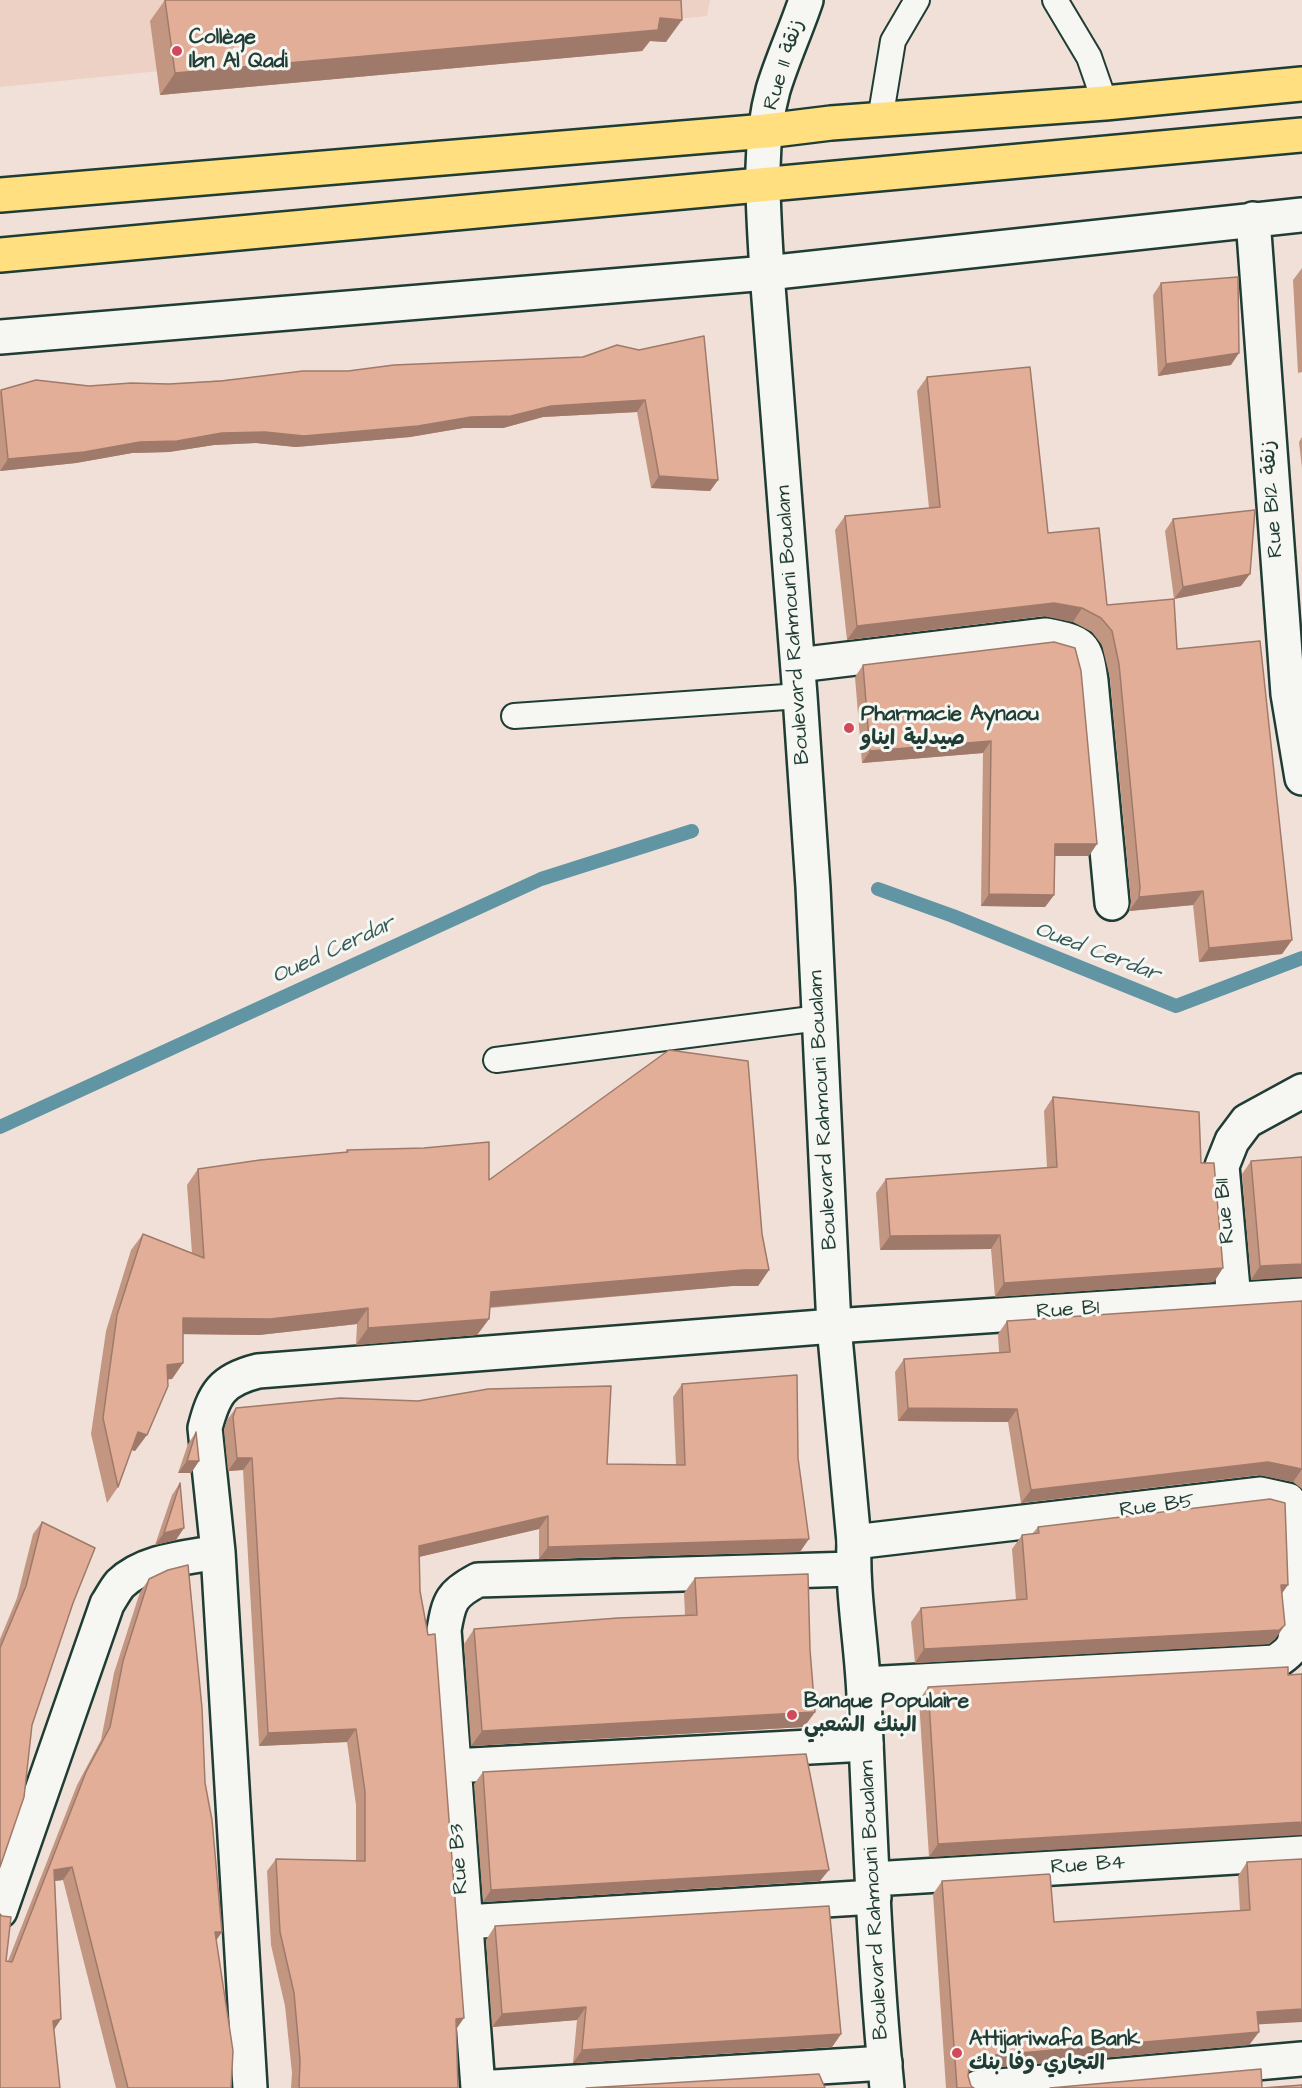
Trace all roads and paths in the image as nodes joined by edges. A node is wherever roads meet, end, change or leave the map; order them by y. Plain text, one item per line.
1 (806, 0) edge
2 (917, 0) edge
3 (1055, 0) edge
4 (1302, 84) edge
5 (1105, 103) junction
6 (880, 120) junction
7 (766, 131) junction
8 (1302, 135) edge
9 (764, 184) junction
10 (0, 195) edge
11 (1302, 215) edge
12 (1253, 219) junction
13 (0, 255) edge
14 (767, 273) junction
15 (0, 337) edge
16 (1289, 544) edge
17 (799, 681) junction
18 (514, 716) dead end
19 (1302, 778) edge
20 (1112, 903) dead end
21 (819, 1018) junction
22 (496, 1060) dead end
23 (1302, 1090) edge
24 (1302, 1295) edge
25 (1234, 1299) junction
26 (834, 1326) junction
27 (218, 1551) junction
28 (853, 1555) junction
29 (1299, 1624) edge
30 (444, 1630) joint
31 (864, 1684) junction
32 (866, 1744) junction
33 (453, 1766) junction
34 (1302, 1853) edge
35 (874, 1888) junction
36 (0, 1911) edge
37 (465, 1922) junction
38 (1302, 2059) edge
39 (886, 2075) edge
40 (250, 2088) edge
41 (478, 2088) edge
42 (977, 2088) edge

1 - 7 street, Rue 11 زنقة
2 - 6 lane
3 - 5 lane
4 - 5 main road
5 - 6 main road
6 - 7 main road
7 - 9 street, Boulevard Rahmouni Boualam
7 - 10 main road
8 - 9 main road
9 - 13 main road
9 - 14 street, Boulevard Rahmouni Boualam
11 - 12 street
12 - 14 street
12 - 16 street, Rue B12 زنقة
14 - 15 street
14 - 17 street, Boulevard Rahmouni Boualam
16 - 19 street, Rue B12 زنقة
17 - 18 lane
17 - 20 street
17 - 21 street, Boulevard Rahmouni Boualam
21 - 22 lane
21 - 26 street, Boulevard Rahmouni Boualam
23 - 25 street, Rue B11
24 - 25 street, Rue B1
25 - 26 street, Rue B1
26 - 27 street, Rue B1
26 - 28 street, Boulevard Rahmouni Boualam
27 - 36 street
27 - 40 street, Rue B1
28 - 29 street, Rue B5
28 - 30 street, Rue B5
28 - 31 street, Boulevard Rahmouni Boualam
29 - 31 street, Rue B5
30 - 33 street, Rue B3
31 - 32 street, Boulevard Rahmouni Boualam
32 - 33 street
32 - 35 street, Boulevard Rahmouni Boualam
33 - 37 street, Rue B3
34 - 35 street, Rue B4
35 - 37 street, Rue B4
35 - 39 street, Boulevard Rahmouni Boualam
37 - 41 street, Rue B3
38 - 42 street
39 - 41 street

